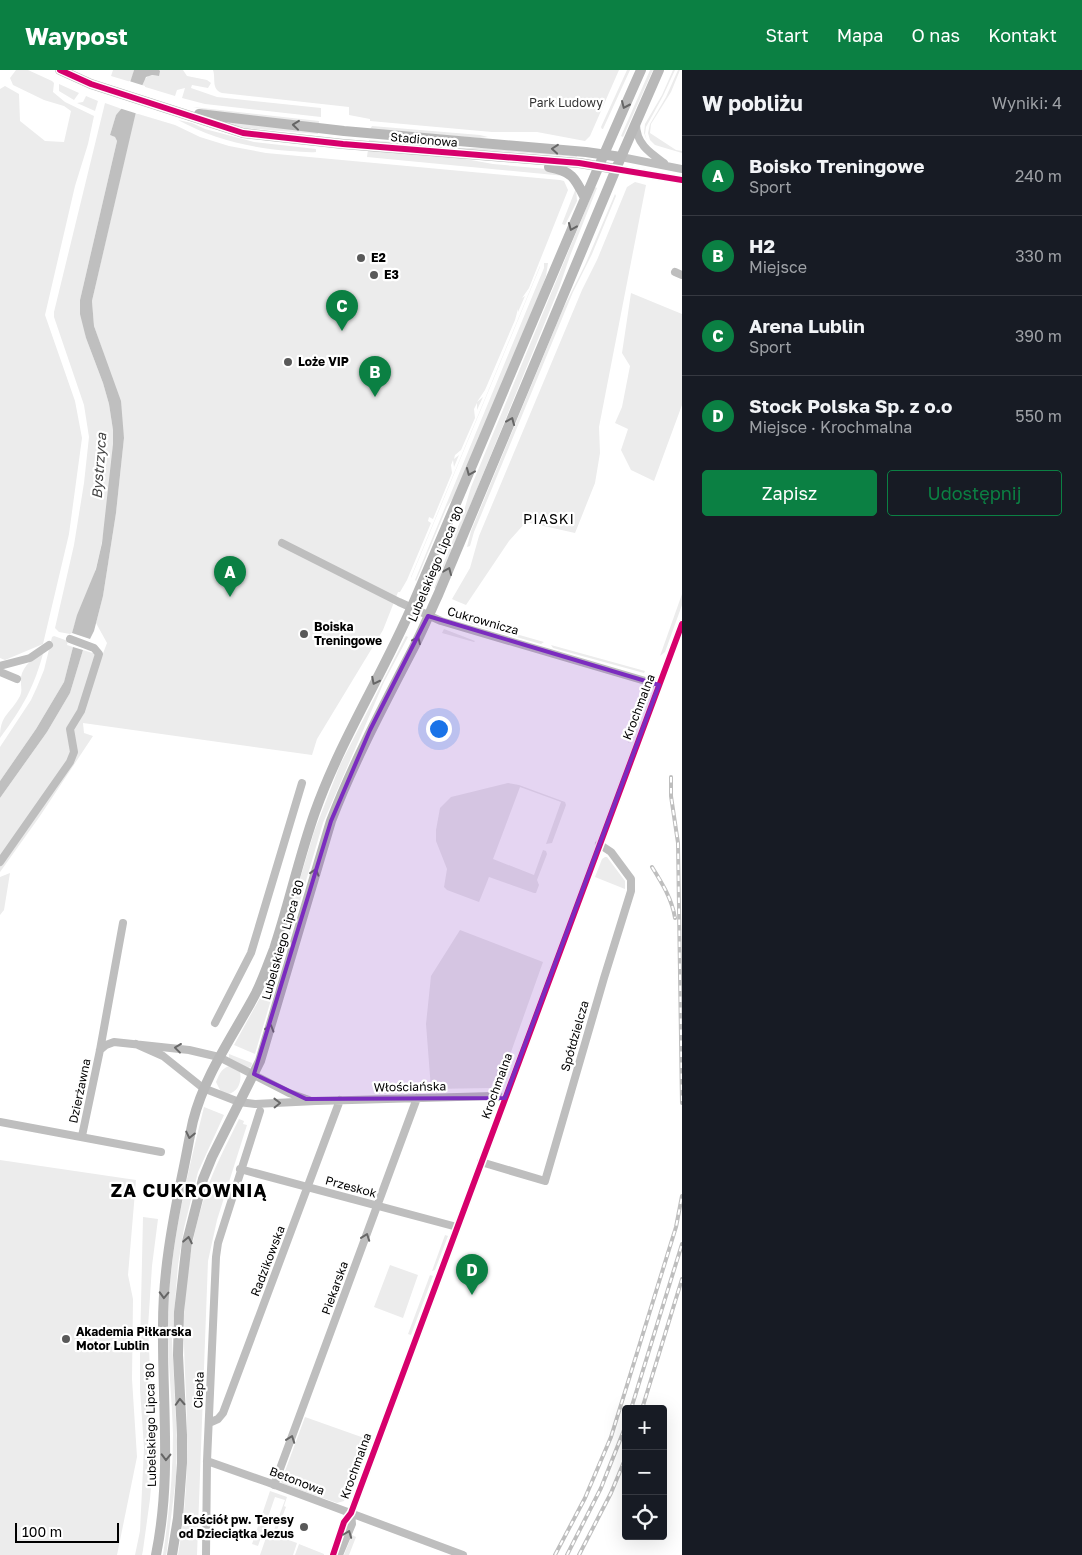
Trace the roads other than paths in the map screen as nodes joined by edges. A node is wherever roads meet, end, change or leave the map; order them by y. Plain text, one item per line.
1 (60, 70) edge
2 (641, 70) edge
3 (660, 70) edge
4 (182, 112) junction
5 (636, 121) junction
6 (603, 154) junction
7 (621, 157) junction
8 (516, 159) junction
9 (598, 166) junction
10 (668, 166) junction
11 (616, 169) junction
12 (682, 170) edge
13 (682, 180) edge
14 (585, 198) junction
15 (282, 543) dead end
16 (412, 608) junction
17 (428, 616) junction
18 (682, 624) edge
19 (70, 639) dead end
20 (49, 645) dead end
21 (0, 666) edge
22 (0, 672) edge
23 (17, 679) dead end
24 (660, 685) junction
25 (302, 783) dead end
26 (599, 844) junction
27 (0, 862) edge
28 (123, 924) dead end
29 (215, 1023) dead end
30 (136, 1044) junction
31 (100, 1050) junction
32 (219, 1057) junction
33 (254, 1074) junction
34 (203, 1088) junction
35 (417, 1098) junction
36 (504, 1098) junction
37 (340, 1100) junction
38 (316, 1101) junction
39 (239, 1102) junction
40 (260, 1111) dead end
41 (0, 1122) edge
42 (82, 1136) junction
43 (161, 1152) dead end
44 (481, 1162) junction
45 (240, 1169) junction
46 (308, 1187) junction
47 (377, 1206) junction
48 (457, 1227) junction
49 (209, 1423) junction
50 (207, 1461) junction
51 (274, 1484) junction
52 (351, 1513) junction
53 (156, 1555) edge
54 (172, 1555) edge
55 (206, 1555) edge
56 (333, 1555) edge
57 (339, 1555) edge
58 (463, 1555) edge

1 - 4 main road, Stadionowa
2 -> 6 main road, Lubelskiego Lipca '80
3 - 5 main road, Lubelskiego Lipca '80
6 -> 4 main road, Stadionowa
4 - 8 main road, Stadionowa
5 - 7 main road, Lubelskiego Lipca '80
5 - 10 street, Stadionowa
6 - 7 main road, Stadionowa
6 - 9 main road, Lubelskiego Lipca '80
7 - 10 street, Stadionowa
7 - 11 main road, Lubelskiego Lipca '80
8 - 9 main road, Stadionowa
8 - 14 main road, Stadionowa
9 - 11 main road, Stadionowa
9 - 14 main road, Lubelskiego Lipca '80
10 - 12 street, Stadionowa
11 - 13 street, Stadionowa
17 -> 11 main road, Lubelskiego Lipca '80
14 -> 16 main road, Lubelskiego Lipca '80
15 - 16 street, Cukrownicza
16 - 17 street, Cukrownicza
16 -> 32 main road, Lubelskiego Lipca '80
17 - 24 street, Cukrownicza
33 -> 17 main road, Lubelskiego Lipca '80
18 - 24 street, Krochmalna
19 - 27 street
20 - 21 street
22 - 23 street
24 - 26 street, Krochmalna
25 - 29 street
26 - 36 street, Krochmalna
26 - 44 street, Spółdzielcza
28 - 31 street, Dzierżawna
30 - 31 street
32 -> 30 street
30 - 34 street
31 - 42 street, Dzierżawna
32 - 33 street, Włościańska
32 - 34 main road, Lubelskiego Lipca '80
33 - 38 street, Włościańska
33 - 39 main road, Lubelskiego Lipca '80
34 - 39 street, Włościańska
34 -> 53 main road, Lubelskiego Lipca '80
35 - 36 street, Włościańska
35 - 37 street, Włościańska
35 - 47 street, Piekarska
36 - 44 street, Krochmalna
37 - 38 street, Włościańska
37 - 46 street, Radzikowska
39 -> 38 street, Włościańska
54 -> 39 main road
40 - 45 street
41 - 42 street
42 - 43 street
44 - 48 street, Krochmalna
45 - 46 street, Przeskok
45 - 49 street, Ciepła
46 - 47 street, Przeskok
46 - 49 street, Radzikowska
47 - 48 street, Przeskok
51 -> 47 street, Piekarska
48 - 52 street, Krochmalna
49 - 50 street, Ciepła
50 - 51 street, Betonowa
50 - 55 street, Ciepła
51 - 52 street, Betonowa
52 - 56 street, Krochmalna
57 -> 52 street, Krochmalna
52 - 58 street, Betonowa

